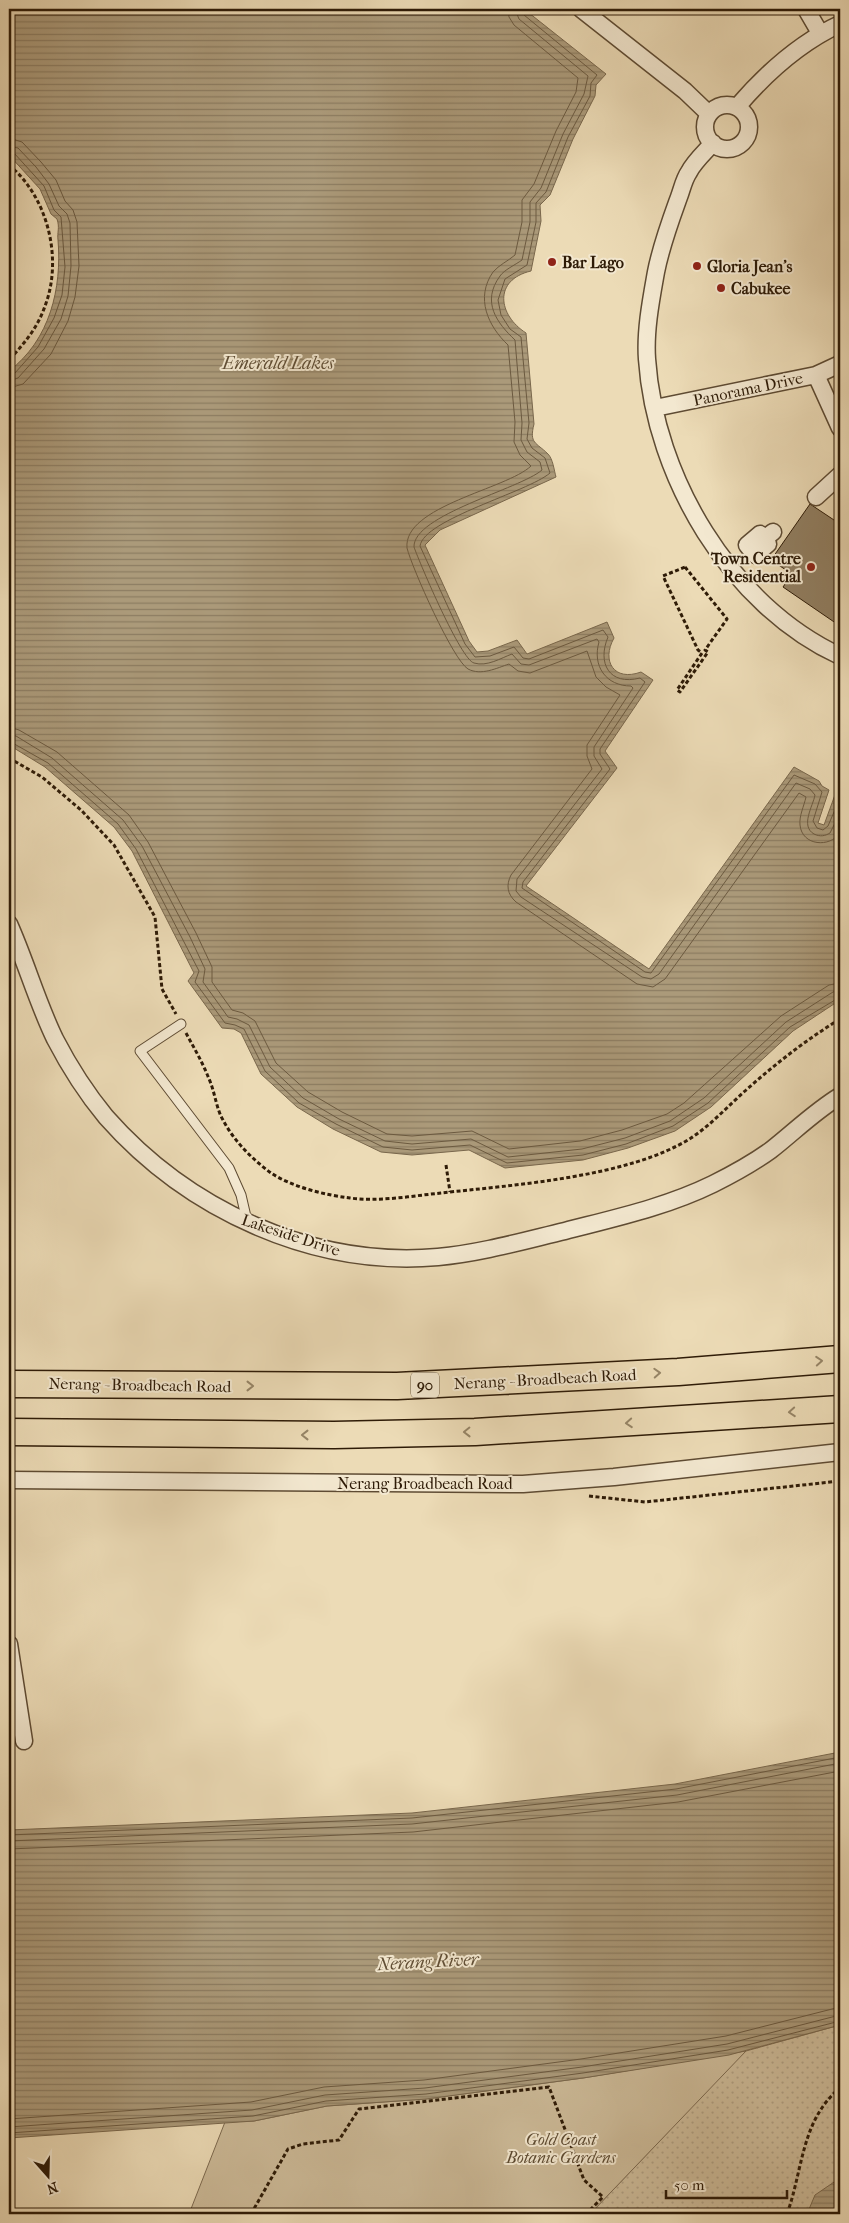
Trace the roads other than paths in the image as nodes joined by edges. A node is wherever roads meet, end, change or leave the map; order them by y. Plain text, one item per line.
1 (581, 9) edge
2 (806, 9) edge
3 (840, 24) edge
4 (820, 33) junction
5 (736, 107) junction
6 (710, 114) junction
7 (713, 143) junction
8 (840, 364) edge
9 (816, 375) junction
10 (655, 408) junction
11 (840, 428) edge
12 (840, 475) edge
13 (816, 496) dead end
14 (768, 536) dead end
15 (731, 567) junction
16 (840, 656) edge
17 (9, 924) edge
18 (181, 1024) road end
19 (840, 1096) edge
20 (247, 1221) junction
21 (840, 1359) edge
22 (9, 1384) edge
23 (840, 1409) edge
24 (9, 1432) edge
25 (840, 1452) edge
26 (9, 1480) edge
27 (9, 1644) edge
28 (24, 1741) dead end

1 - 6 street
2 - 4 street
3 - 4 street
4 - 5 street
5 - 6 street
5 - 7 street
6 - 7 street
7 - 10 street
8 - 9 street, Panorama Drive
9 - 10 street, Panorama Drive
9 - 11 street
10 - 15 street
12 - 13 street
14 - 15 street
15 - 16 street
17 - 20 street, Lakeside Drive
18 - 20 lane
19 - 20 street, Lakeside Drive
22 -> 21 main road, Nerang - Broadbeach Road / 90
23 -> 24 main road
25 - 26 street, Nerang Broadbeach Road
27 - 28 street

